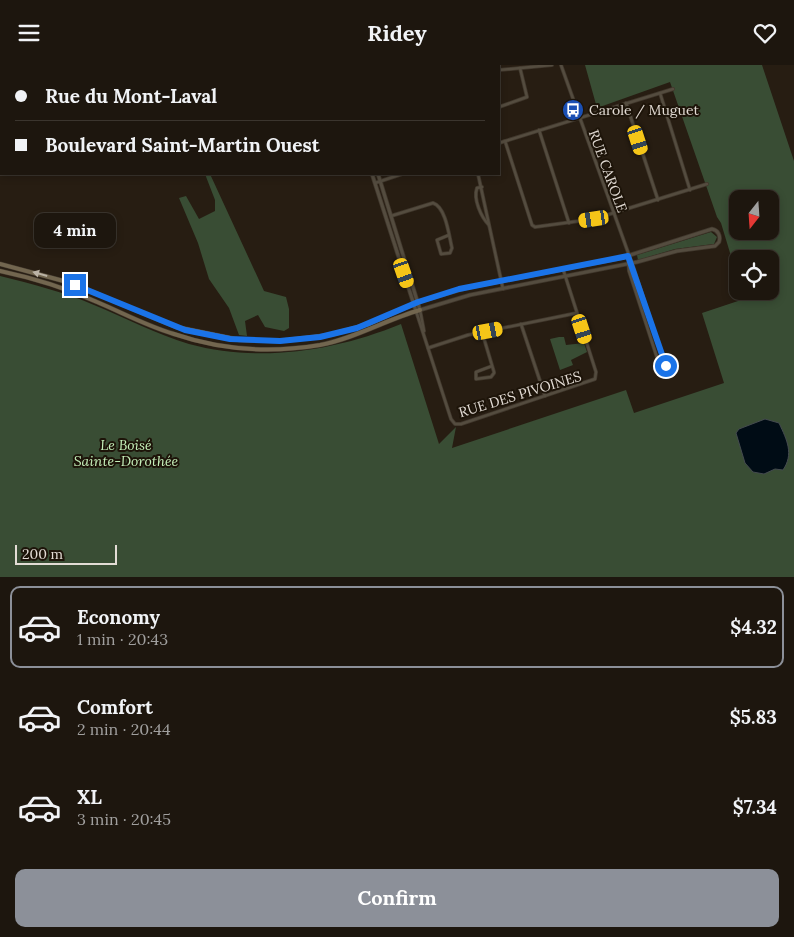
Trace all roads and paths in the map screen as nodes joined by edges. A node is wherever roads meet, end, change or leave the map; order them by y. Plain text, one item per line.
1 (552, 65) edge
2 (561, 65) edge
3 (520, 68) junction
4 (500, 70) edge
5 (673, 89) dead end
6 (660, 93) junction
7 (626, 103) junction
8 (500, 107) edge
9 (579, 119) junction
10 (539, 130) junction
11 (505, 141) junction
12 (500, 143) edge
13 (372, 175) edge
14 (378, 175) edge
15 (399, 175) edge
16 (478, 175) edge
17 (380, 182) junction
18 (376, 183) junction
19 (707, 184) dead end
20 (482, 187) junction
21 (690, 190) junction
22 (658, 200) junction
23 (613, 213) junction
24 (391, 215) junction
25 (386, 217) junction
26 (569, 223) junction
27 (490, 226) junction
28 (449, 235) junction
29 (628, 256) junction
30 (0, 263) edge
31 (630, 263) junction
32 (564, 269) junction
33 (0, 271) edge
34 (566, 277) junction
35 (501, 281) junction
36 (503, 289) junction
37 (416, 303) junction
38 (418, 311) junction
39 (577, 313) junction
40 (521, 324) junction
41 (482, 332) junction
42 (428, 348) junction
43 (492, 366) junction
44 (545, 397) junction

1 - 3 street
2 - 9 street, RUE CAROLE
3 - 4 street
3 - 8 street
5 - 6 street
6 - 7 street
6 - 21 street
7 - 9 street
7 - 22 street
9 - 10 street
9 - 23 street, RUE CAROLE
10 - 11 street
10 - 26 street
11 - 12 street
11 - 26 street
13 - 18 street
14 - 17 street
15 - 17 street
16 - 20 street
17 - 18 street
17 - 24 street
18 - 25 street
19 - 21 street
20 - 27 street
20 - 27 street
21 - 22 street
22 - 23 street
23 - 26 street
23 - 29 street, RUE CAROLE
24 - 25 street
24 - 28 street
24 - 37 street
25 - 37 street
27 - 35 street
28 - 28 street
29 - 31 street, RUE CAROLE
29 - 31 street
29 - 32 street
37 -> 30 main road
31 - 31 street
31 - 34 street
32 - 34 street, RUE DES PIVOINES
32 - 35 street
33 - 38 main road
34 - 36 street
34 - 39 street, RUE DES PIVOINES
35 - 36 street
35 - 37 street
36 - 38 street
37 - 38 street
38 - 42 street, RUE DES PIVOINES
39 - 40 street
39 - 44 street, RUE DES PIVOINES
40 - 41 street
40 - 44 street
41 - 42 street
41 - 43 street
42 - 44 street, RUE DES PIVOINES
43 - 43 street

